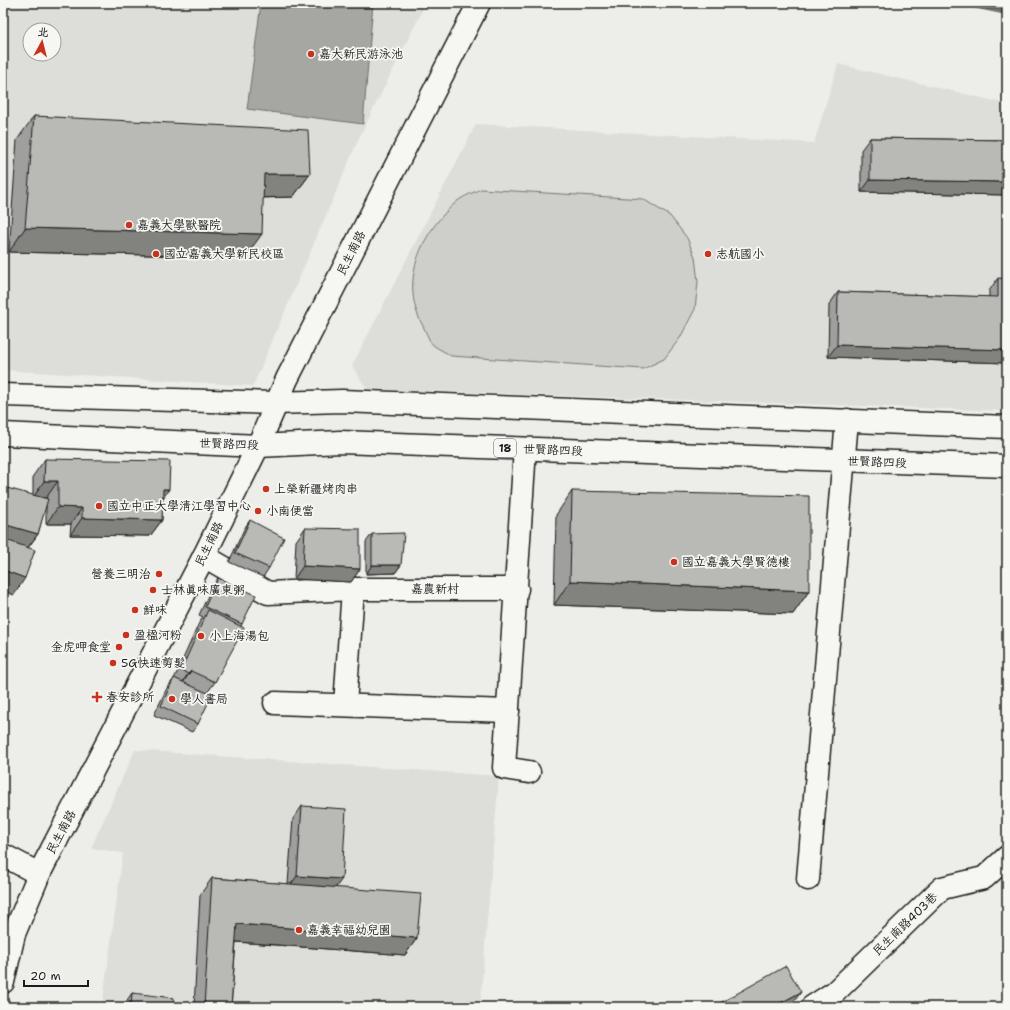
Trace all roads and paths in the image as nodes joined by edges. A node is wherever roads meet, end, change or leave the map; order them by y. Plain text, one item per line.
1 (479, 3) edge
2 (3, 395) edge
3 (275, 403) junction
4 (847, 420) junction
5 (1007, 427) edge
6 (3, 434) edge
7 (258, 446) junction
8 (525, 449) junction
9 (844, 461) junction
10 (1007, 466) edge
11 (204, 556) junction
12 (353, 589) junction
13 (517, 589) junction
14 (275, 703) dead end
15 (345, 705) junction
16 (508, 711) junction
17 (529, 772) dead end
18 (3, 855) edge
19 (1007, 857) edge
20 (39, 874) junction
21 (808, 879) dead end
22 (3, 982) edge
23 (812, 1007) edge

1 - 3 main road, 民生南路
2 - 3 main road
3 - 4 main road
3 - 7 main road, 民生南路
4 - 5 main road
4 - 9 main road
6 - 7 main road, 世賢路四段 / 18
7 - 8 main road, 世賢路四段 / 18
7 - 11 main road, 民生南路
8 - 9 main road, 世賢路四段 / 18
8 - 13 main road
9 - 10 main road, 世賢路四段 / 18
9 - 21 main road
11 - 12 main road, 嘉農新村
11 - 20 main road, 民生南路
12 - 13 main road, 嘉農新村
12 - 15 main road
13 - 16 main road
14 - 15 main road
15 - 16 main road
16 - 17 main road
18 - 20 main road
19 - 23 main road, 民生南路403巷
20 - 22 main road, 民生南路

